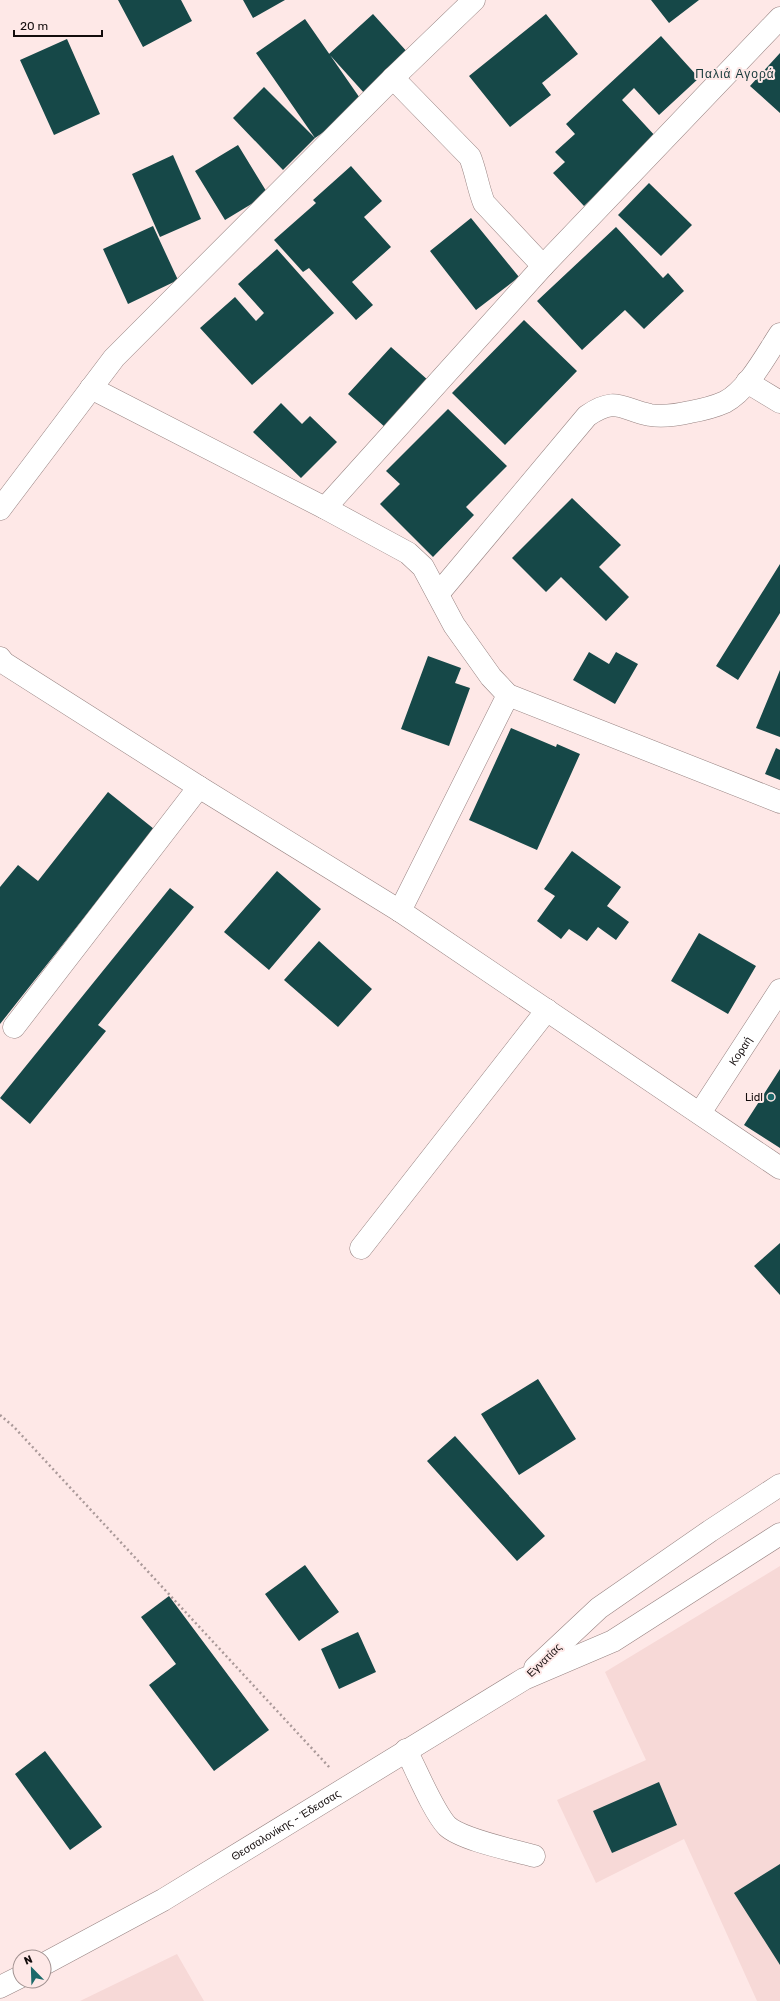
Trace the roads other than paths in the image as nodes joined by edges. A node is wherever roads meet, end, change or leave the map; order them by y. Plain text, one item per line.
1 (474, 0) edge
2 (780, 18) edge
3 (393, 78) junction
4 (543, 266) junction
5 (780, 334) edge
6 (748, 382) junction
7 (90, 388) junction
8 (780, 402) edge
9 (325, 508) junction
10 (0, 510) edge
11 (438, 594) junction
12 (0, 658) edge
13 (508, 695) junction
14 (199, 787) junction
15 (780, 802) edge
16 (400, 911) junction
17 (780, 990) edge
18 (547, 1010) junction
19 (14, 1028) dead end
20 (700, 1113) junction
21 (780, 1168) edge
22 (361, 1248) dead end
23 (780, 1485) edge
24 (780, 1534) edge
25 (524, 1679) junction
26 (406, 1750) junction
27 (534, 1856) dead end
28 (52, 1960) edge
29 (12, 1981) edge
30 (0, 1988) edge

1 - 3 main road
2 - 4 main road
3 - 4 main road
3 - 7 main road
4 - 9 main road
5 - 6 main road
6 - 8 main road
6 - 11 main road
7 - 9 main road
7 - 10 main road
9 - 11 main road
11 - 13 main road
12 - 14 main road
13 - 15 main road
13 - 16 main road
14 - 16 main road
14 - 19 main road
16 - 18 main road
17 - 20 main road, Κοραή
18 - 20 main road
18 - 22 main road
20 - 21 main road
23 - 25 main road, Εγνατίας
24 - 25 main road, Εγνατίας
25 - 26 main road, Θεσσαλονίκης - Έδεσσας
26 - 27 main road
26 - 28 main road, Θεσσαλονίκης - Έδεσσας
29 - 30 main road

